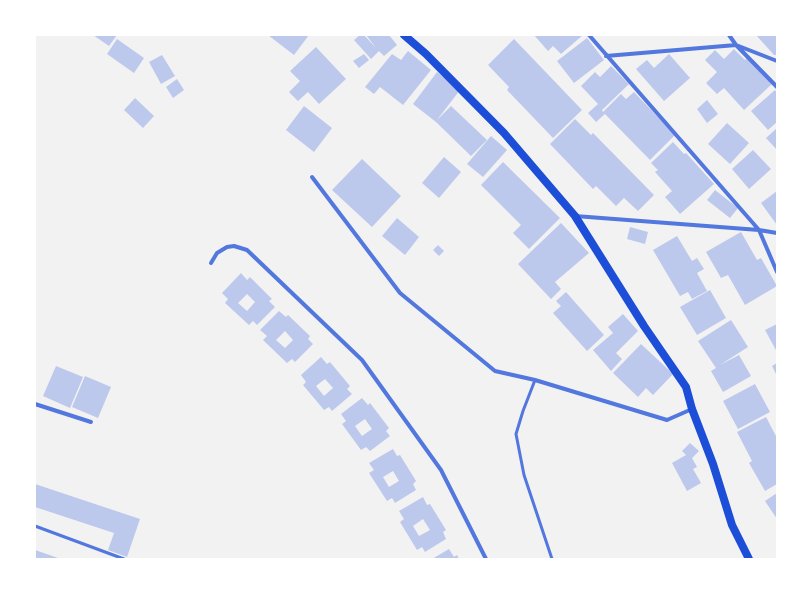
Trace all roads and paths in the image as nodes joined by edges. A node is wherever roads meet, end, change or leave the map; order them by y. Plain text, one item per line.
1 (404, 35) edge
2 (589, 35) edge
3 (729, 35) edge
4 (736, 45) junction
5 (606, 56) junction
6 (777, 61) edge
7 (777, 87) edge
8 (312, 177) dead end
9 (574, 216) junction
10 (759, 230) junction
11 (777, 233) edge
12 (211, 262) dead end
13 (777, 272) edge
14 (535, 380) junction
15 (35, 404) edge
16 (692, 409) junction
17 (91, 422) dead end
18 (35, 526) edge
19 (124, 559) edge
20 (486, 559) edge
21 (552, 559) edge
22 (749, 559) edge

1 - 9 main road
2 - 5 street
3 - 4 street
4 - 5 street
4 - 6 street
4 - 7 street
5 - 10 street
8 - 14 street
9 - 10 street
9 - 16 main road
10 - 11 street
10 - 13 street
12 - 20 street
14 - 16 street
14 - 21 lane
15 - 17 street
16 - 22 main road
18 - 19 lane

